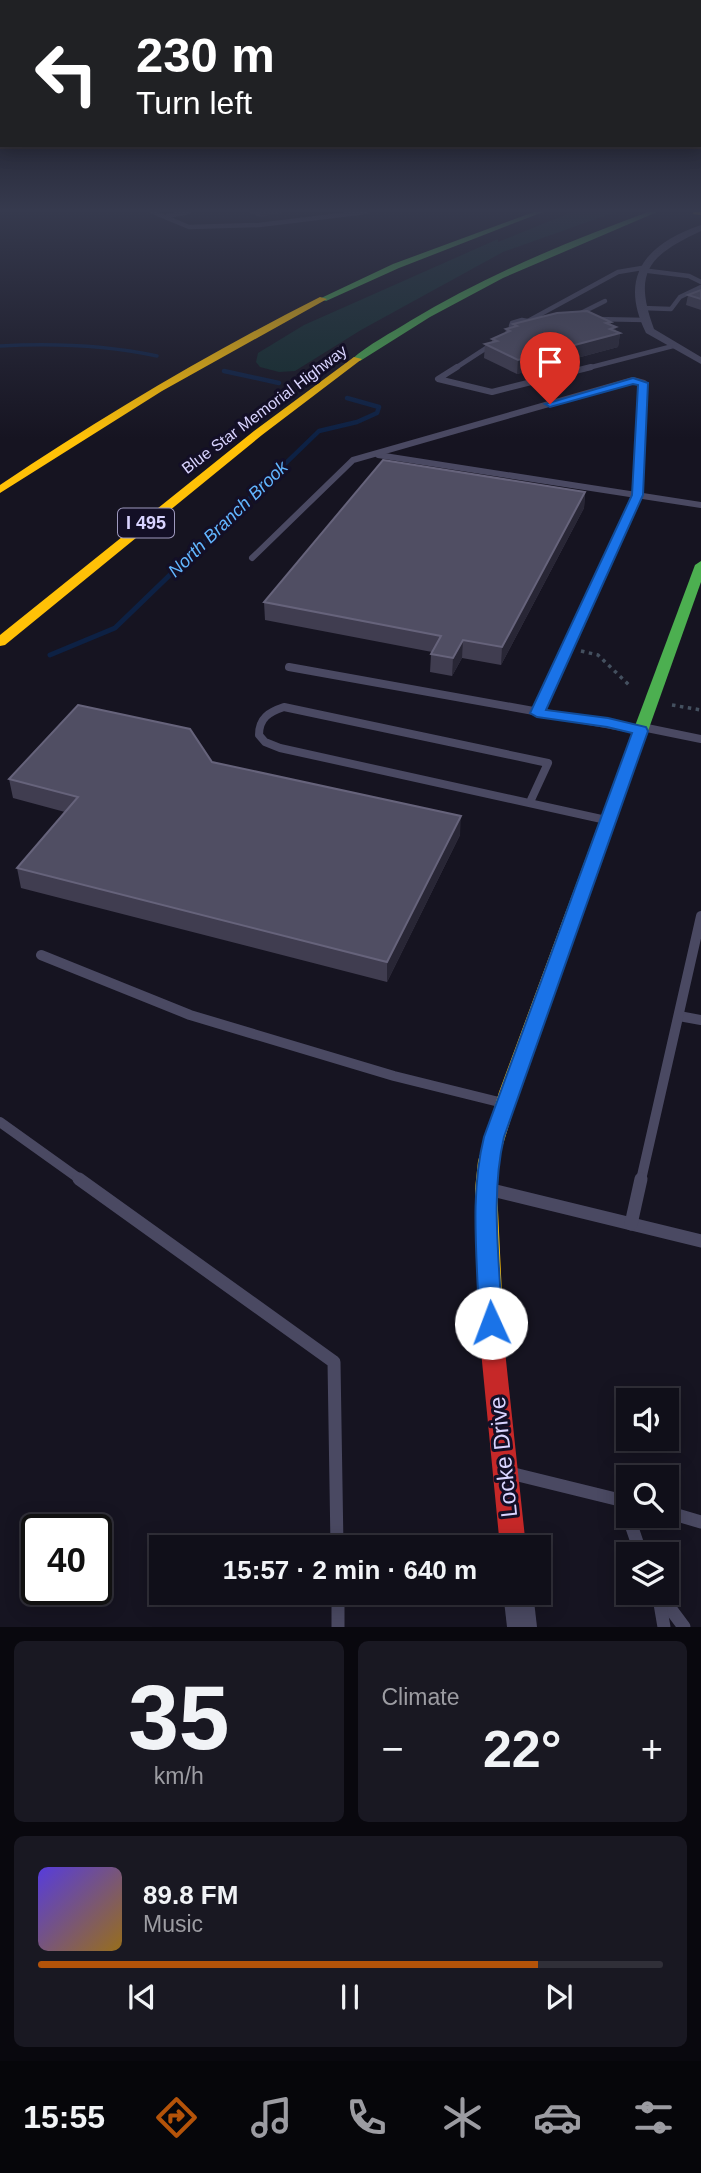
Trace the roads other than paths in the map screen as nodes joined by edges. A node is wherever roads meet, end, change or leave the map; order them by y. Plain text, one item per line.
1 (348, 288) edge
2 (479, 288) edge
3 (589, 288) edge
4 (637, 288) edge
5 (696, 288) edge
6 (605, 301) dead end
7 (642, 307) junction
8 (578, 319) junction
9 (567, 320) edge
10 (646, 320) junction
11 (528, 321) junction
12 (546, 322) edge
13 (536, 323) junction
14 (517, 328) junction
15 (506, 335) edge
16 (496, 342) edge
17 (673, 346) junction
18 (701, 361) edge
19 (373, 454) junction
20 (0, 490) edge
21 (637, 495) junction
22 (701, 505) edge
23 (252, 558) dead end
24 (701, 565) edge
25 (0, 642) edge
26 (289, 667) dead end
27 (537, 713) junction
28 (641, 729) junction
29 (701, 739) edge
30 (530, 802) junction
31 (608, 820) junction
32 (701, 916) edge
33 (41, 955) dead end
34 (679, 1016) junction
35 (701, 1020) edge
36 (505, 1104) junction
37 (0, 1122) edge
38 (486, 1189) junction
39 (631, 1224) junction
40 (701, 1241) edge
41 (504, 1471) junction
42 (616, 1499) edge
43 (679, 1515) edge
44 (701, 1521) edge
45 (337, 1535) edge
46 (512, 1535) edge
47 (338, 1605) edge
48 (519, 1605) edge
49 (661, 1605) edge
50 (668, 1605) edge
51 (338, 1627) edge
52 (522, 1627) edge
53 (664, 1627) edge
54 (684, 1627) edge

1 - 20 main road
2 - 25 main road, Blue Star Memorial Highway / I 495
3 - 11 lane
4 - 7 street
5 - 7 lane
6 - 8 lane
7 - 10 street
8 - 9 lane
8 - 10 lane
10 - 17 street
11 - 13 lane
11 - 14 lane
12 - 13 lane
13 - 14 lane
14 - 15 lane
16 - 17 lane
17 - 18 street
19 - 21 lane
19 - 21 lane
19 - 23 lane
21 - 22 lane
21 - 27 lane
24 - 28 main road, Locke Drive
26 - 27 lane
27 - 28 lane
28 - 29 lane
28 - 31 main road, Locke Drive
30 - 30 lane
30 - 31 lane
31 - 36 main road, Locke Drive
32 - 34 lane
33 - 36 lane
34 - 35 lane
34 - 39 lane
36 - 38 main road, Locke Drive
37 - 45 lane
38 - 39 lane
38 - 41 main road, Locke Drive
39 - 40 lane
41 - 42 lane
41 - 46 main road, Locke Drive
43 - 44 lane
47 - 51 lane
48 - 52 street
49 - 53 lane
50 - 54 lane

